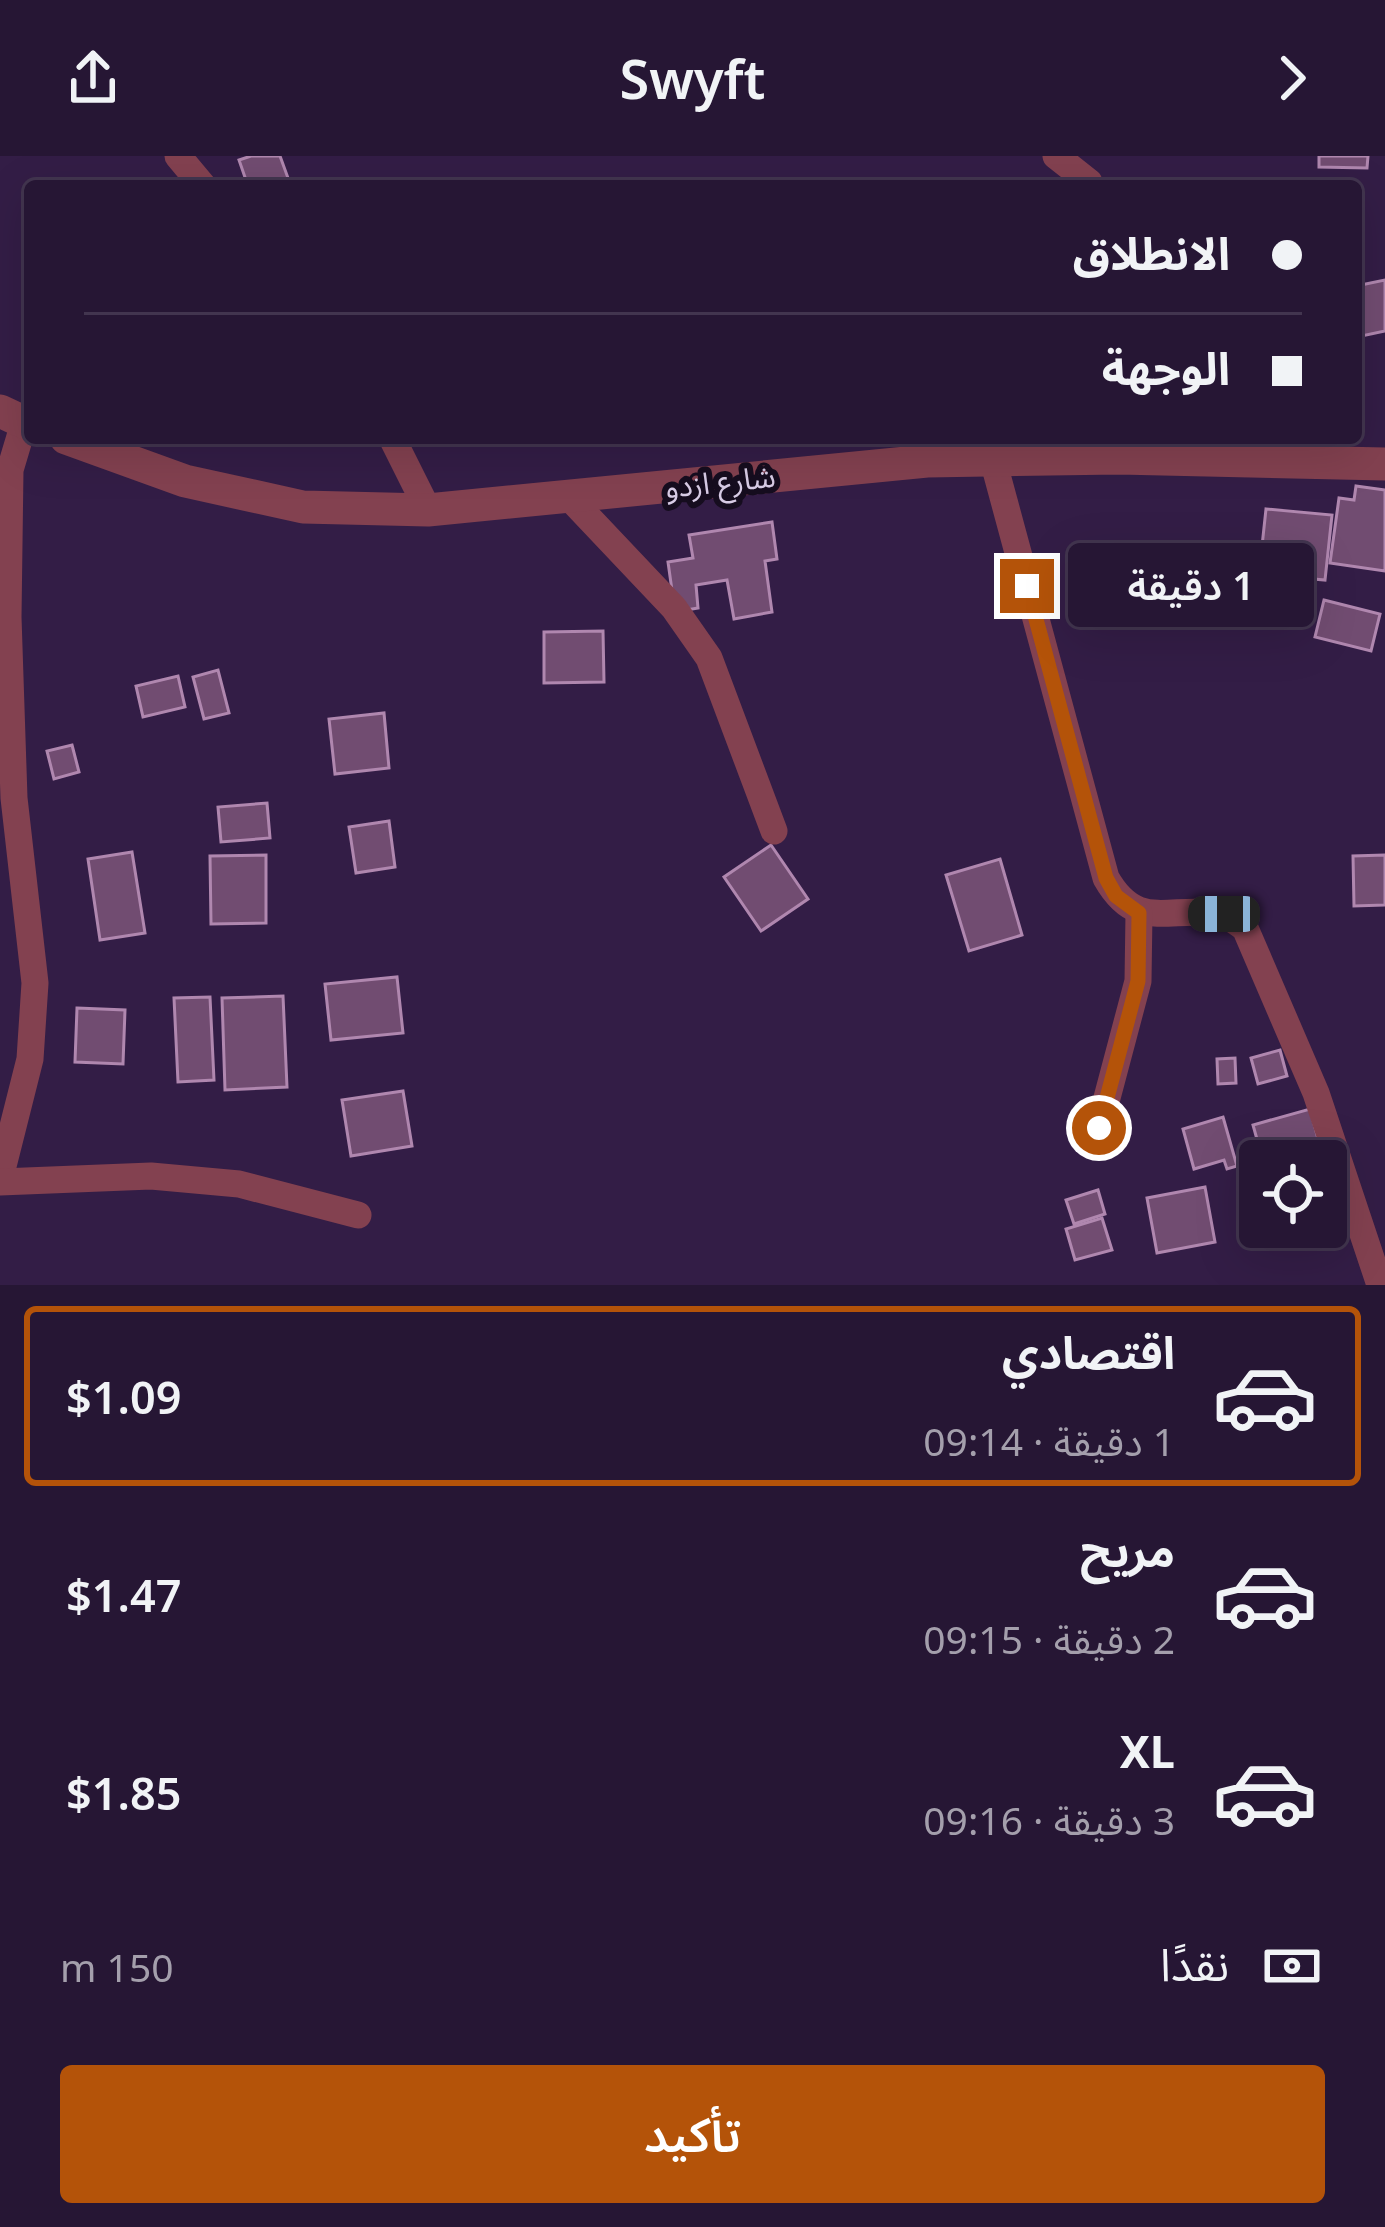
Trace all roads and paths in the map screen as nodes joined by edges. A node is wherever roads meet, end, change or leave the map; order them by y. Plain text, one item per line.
1 (1056, 156) edge
2 (1092, 175) edge
3 (18, 420) edge
4 (83, 444) edge
5 (395, 444) edge
6 (1116, 448) edge
7 (993, 460) junction
8 (1385, 464) edge
9 (568, 496) junction
10 (428, 510) junction
11 (5, 669) edge
12 (774, 831) dead end
13 (1139, 913) junction
14 (10, 1095) edge
15 (1099, 1128) dead end
16 (0, 1180) edge
17 (358, 1214) dead end
18 (1380, 1285) edge

1 - 2 street
3 - 11 street
4 - 10 street, شارع ازدو
5 - 10 street
6 - 7 street, شارع ازدو
6 - 8 street, شارع ازدو
7 - 9 street, شارع ازدو
7 - 13 street
9 - 10 street, شارع ازدو
9 - 12 street
11 - 14 street
13 - 15 street
13 - 18 street
14 - 16 street
16 - 17 street

